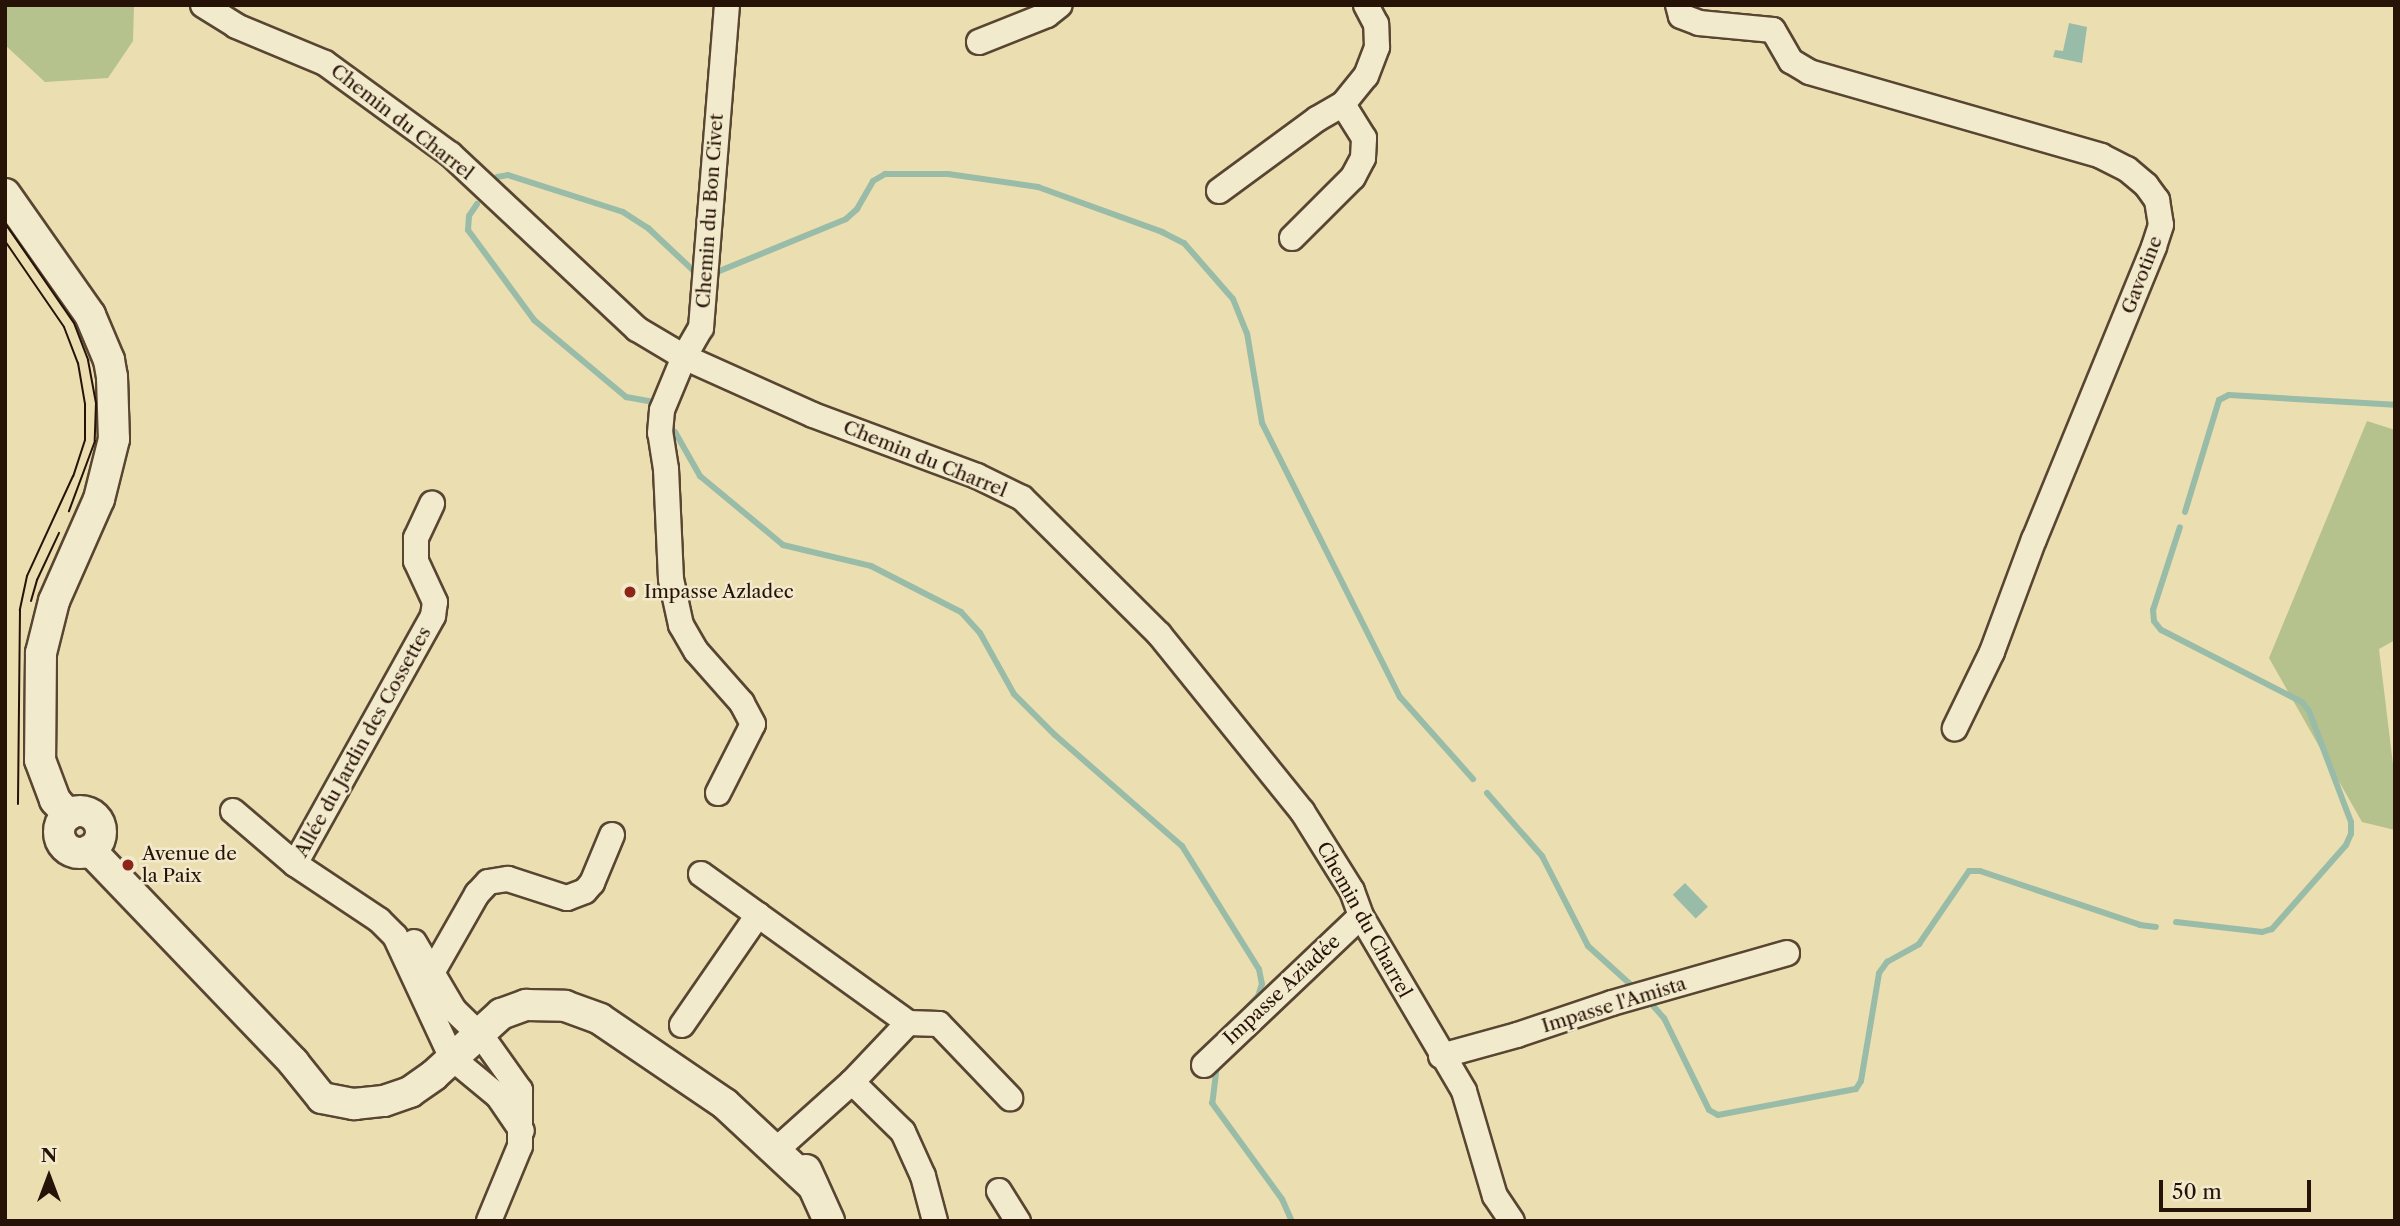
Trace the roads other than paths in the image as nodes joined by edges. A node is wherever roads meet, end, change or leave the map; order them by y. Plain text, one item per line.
1 (203, 5) edge
2 (727, 5) edge
3 (1060, 5) edge
4 (1366, 5) edge
5 (1678, 5) edge
6 (979, 42) dead end
7 (1343, 104) junction
8 (1219, 191) dead end
9 (5, 194) edge
10 (1292, 238) dead end
11 (684, 357) junction
12 (432, 503) dead end
13 (1955, 728) dead end
14 (718, 793) dead end
15 (233, 811) dead end
16 (612, 835) dead end
17 (295, 864) junction
18 (701, 874) dead end
19 (342, 895) junction
20 (758, 915) junction
21 (1361, 916) junction
22 (1787, 953) dead end
23 (433, 971) junction
24 (908, 1023) junction
25 (682, 1025) dead end
26 (461, 1039) junction
27 (1441, 1056) junction
28 (1204, 1065) dead end
29 (852, 1082) junction
30 (1010, 1098) dead end
31 (522, 1131) junction
32 (782, 1145) junction
33 (999, 1191) dead end
34 (489, 1221) edge
35 (829, 1221) edge
36 (935, 1221) edge
37 (1018, 1221) edge
38 (1511, 1221) edge

1 - 11 street, Chemin du Charrel
2 - 11 street, Chemin du Bon Civet
3 - 6 street
4 - 7 street
5 - 13 street, Gavotine
7 - 8 street
7 - 10 street
9 - 26 street
11 - 14 street, Chemin du Bon Civet
11 - 21 street, Chemin du Charrel
12 - 17 street, Allée du Jardin des Cossettes
15 - 17 street, Allée du Jardin des Cossettes
16 - 23 street
17 - 19 street, Allée du Jardin des Cossettes
18 - 20 street
19 - 23 street, Allée du Jardin des Cossettes
19 - 26 street, Allée du Jardin des Cossettes
20 - 24 street
20 - 25 street
21 - 27 street, Chemin du Charrel
21 - 28 street, Impasse Aziadée
22 - 27 street, Impasse l'Amista
23 - 26 street, Allée du Jardin des Cossettes
24 - 29 street
24 - 30 street
26 - 31 street
26 - 31 street
26 - 32 street
26 - 32 street
27 - 38 street, Chemin du Charrel
29 - 32 street
29 - 36 street
31 - 34 street
32 - 35 street
33 - 37 street

